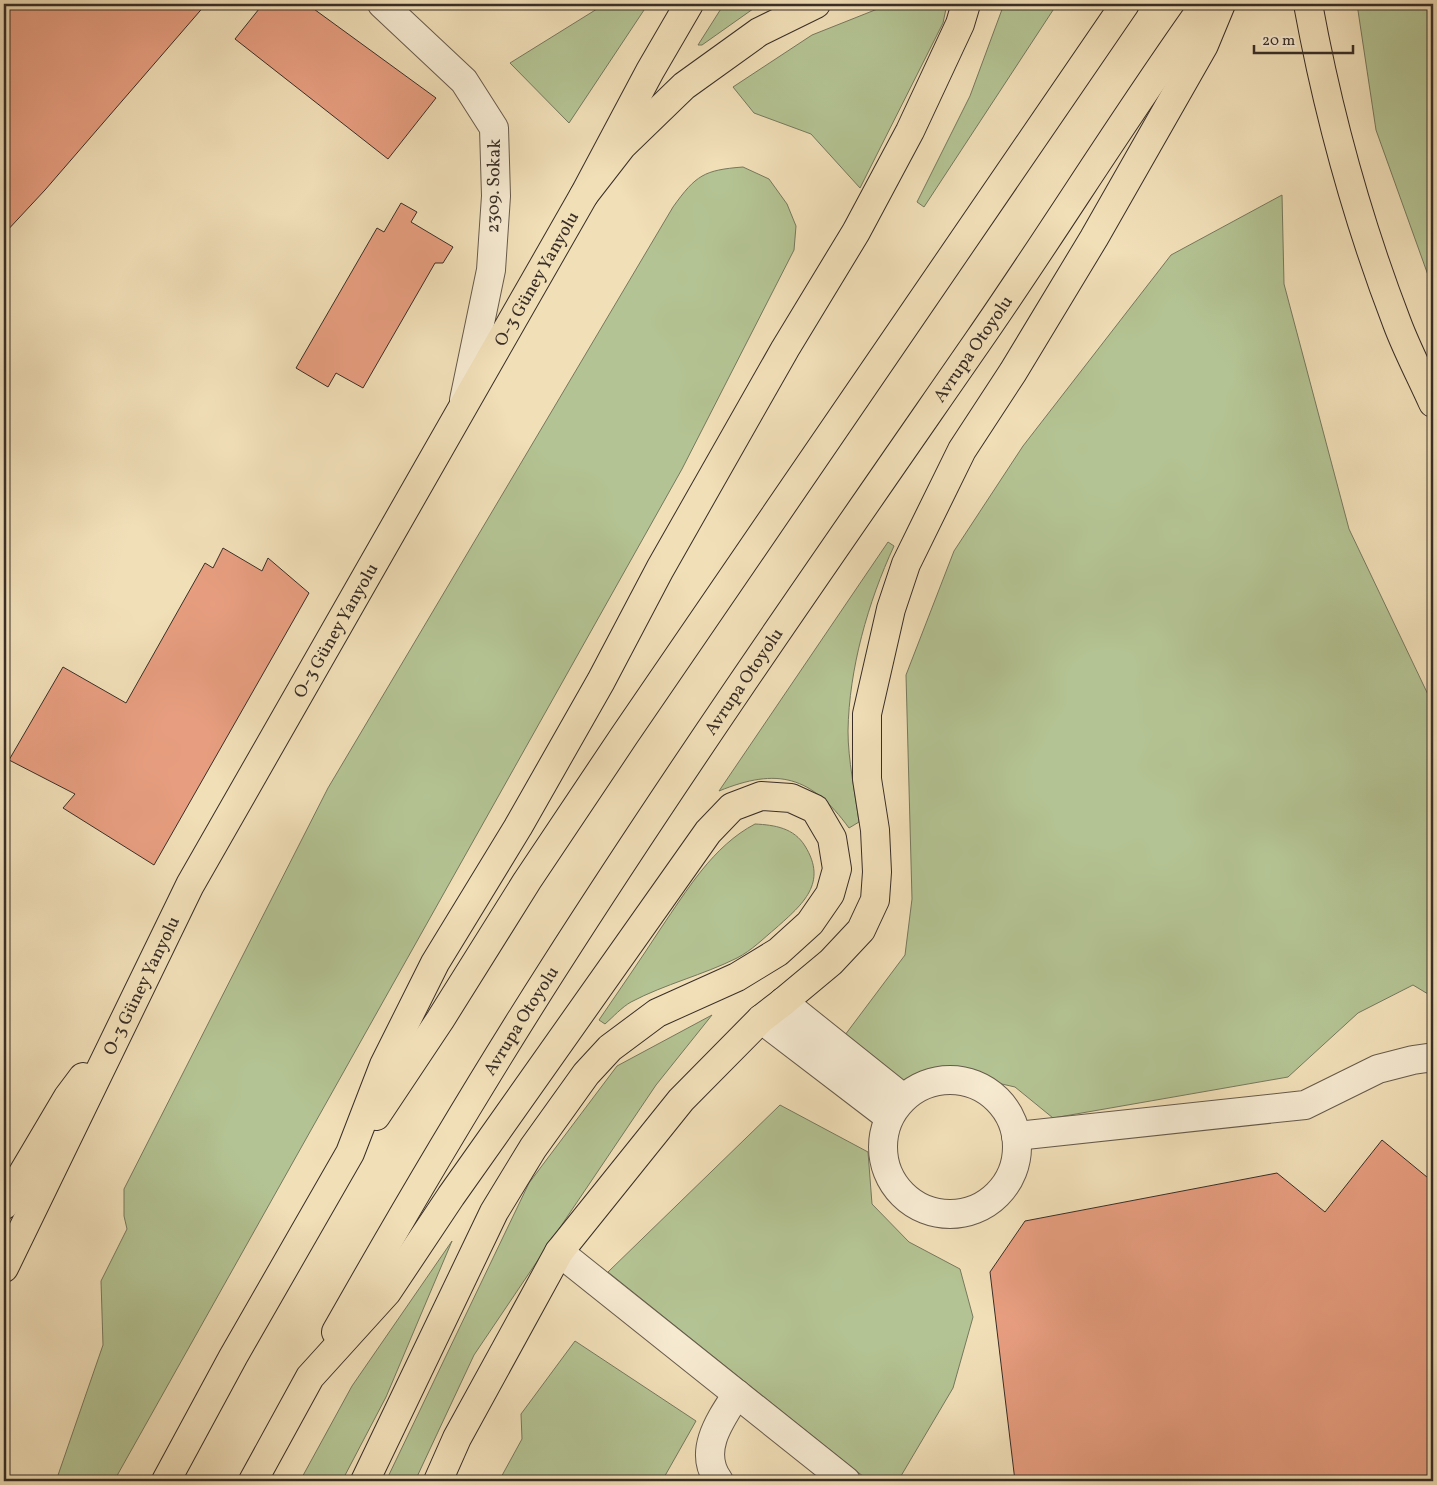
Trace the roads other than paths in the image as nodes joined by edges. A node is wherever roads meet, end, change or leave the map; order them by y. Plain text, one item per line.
1 (382, 4) edge
2 (689, 4) edge
3 (816, 4) edge
4 (966, 4) edge
5 (1125, 4) edge
6 (1205, 4) edge
7 (1221, 4) edge
8 (1308, 4) edge
9 (584, 195) junction
10 (1433, 403) edge
11 (462, 410) junction
12 (783, 1002) junction
13 (762, 1019) junction
14 (123, 1024) junction
15 (1433, 1059) edge
16 (896, 1108) junction
17 (1016, 1136) junction
18 (350, 1153) junction
19 (4, 1205) edge
20 (559, 1252) junction
21 (4, 1268) edge
22 (310, 1377) junction
23 (737, 1394) junction
24 (166, 1481) edge
25 (253, 1481) edge
26 (365, 1481) edge
27 (438, 1481) edge
28 (719, 1481) edge
29 (846, 1481) edge

1 - 11 street, 2309. Sokak
2 - 9 main road, O-3 Güney Yanyolu
3 - 9 main road
4 - 18 main road
5 - 18 main road
6 - 22 main road, Avrupa Otoyolu
7 - 12 main road
8 - 10 main road
9 - 11 main road, O-3 Güney Yanyolu
11 - 14 main road, O-3 Güney Yanyolu
12 - 13 main road
12 - 16 street
13 - 16 street
13 - 20 main road
14 - 19 main road
14 - 21 main road, O-3 Güney Yanyolu
15 - 17 street
16 - 17 street
16 - 17 street
18 - 24 main road
20 - 23 street
20 - 27 main road
22 - 25 main road
22 - 26 main road
23 - 28 street
23 - 29 street

